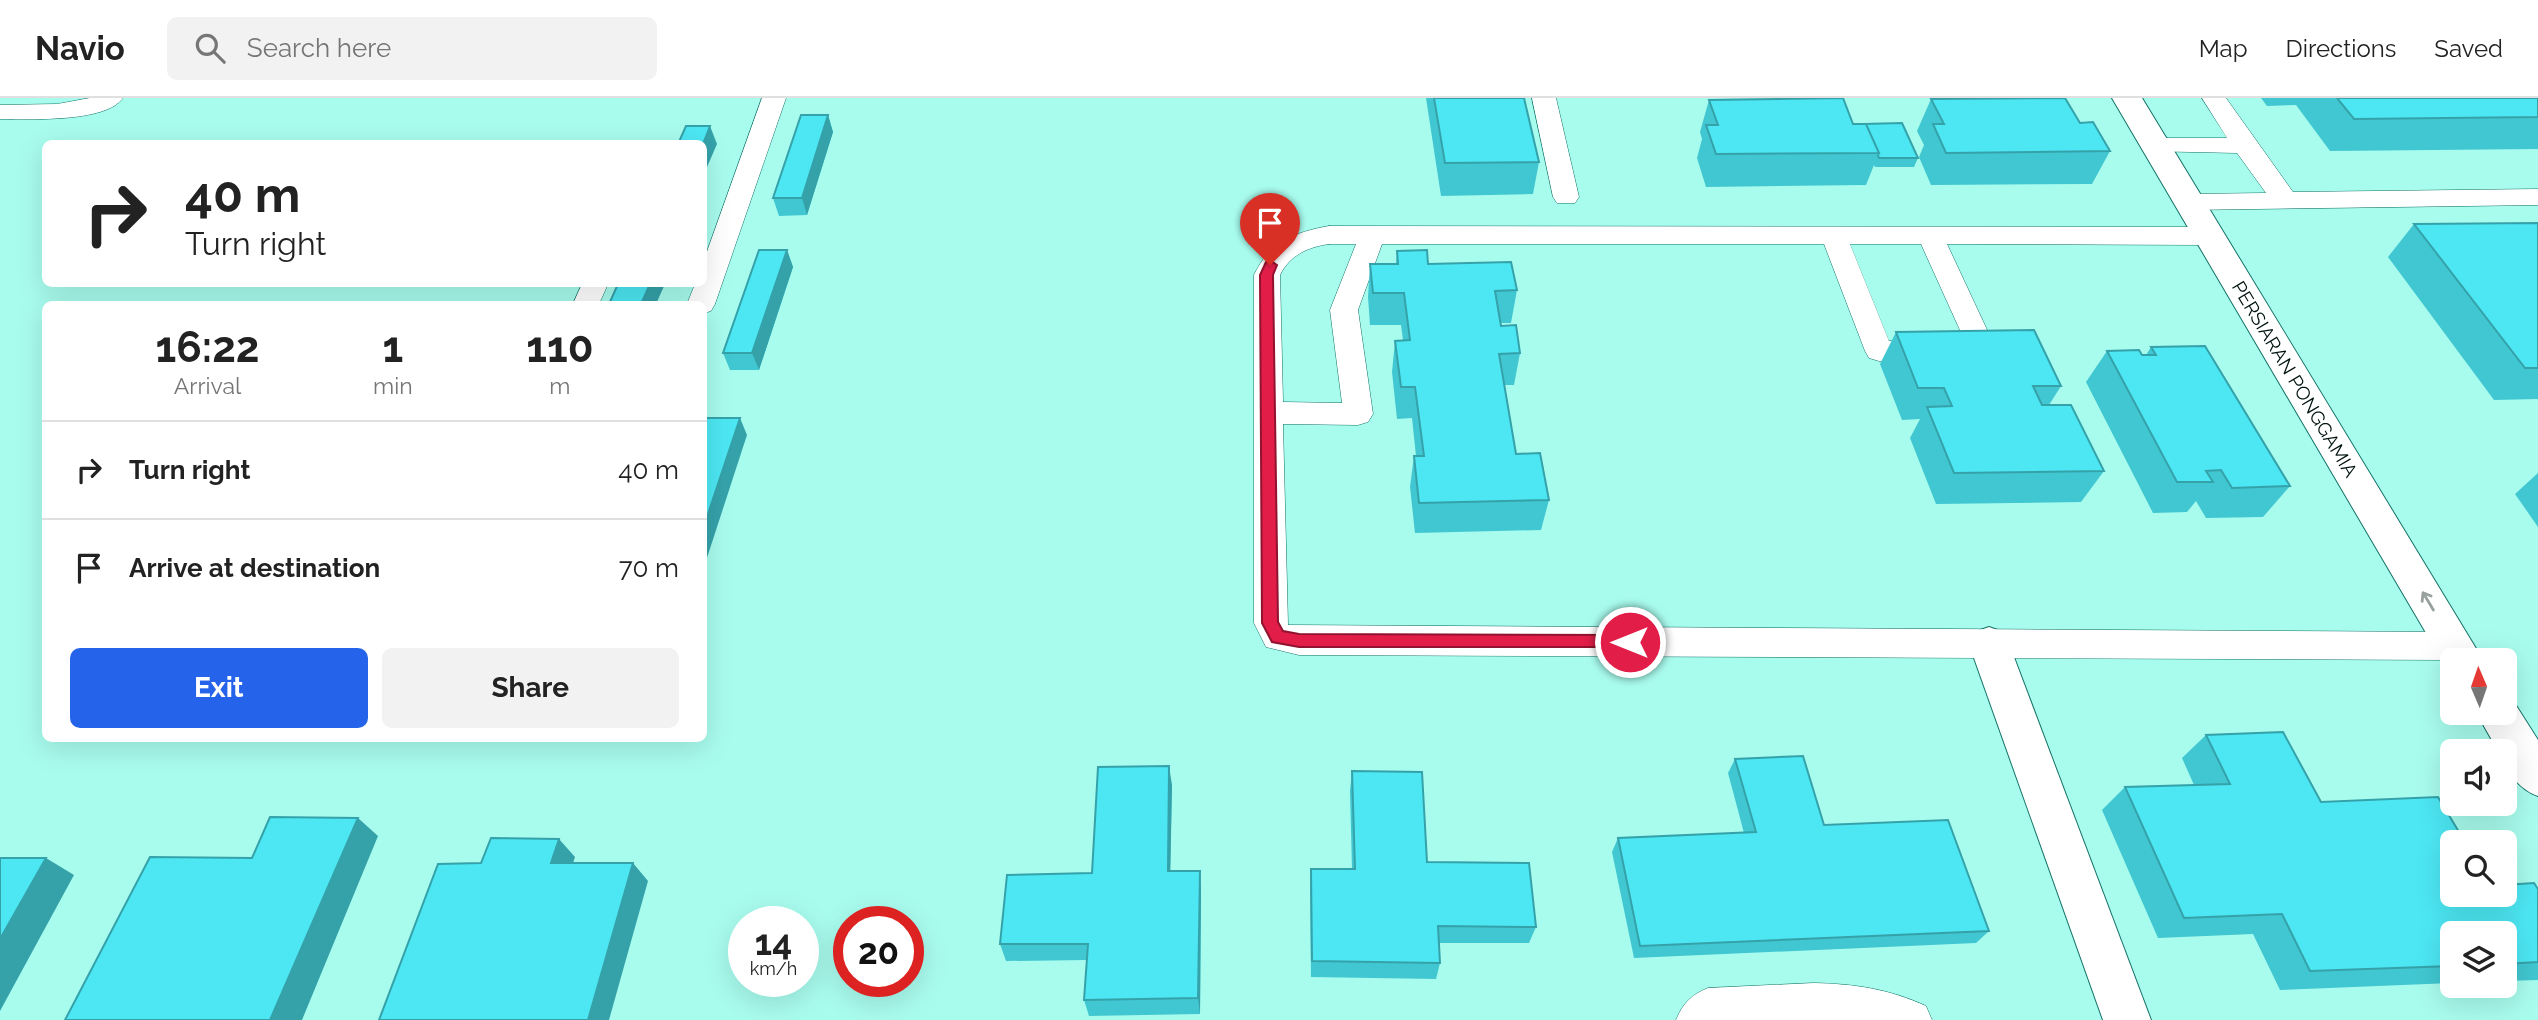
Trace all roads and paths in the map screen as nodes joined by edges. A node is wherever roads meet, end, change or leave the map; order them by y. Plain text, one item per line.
1 (111, 98) edge
2 (774, 98) edge
3 (1544, 98) edge
4 (2127, 98) edge
5 (2214, 98) edge
6 (0, 113) edge
7 (2244, 145) junction
8 (2154, 146) junction
9 (1566, 197) dead end
10 (2538, 197) edge
11 (2285, 200) junction
12 (2188, 202) junction
13 (1372, 235) junction
14 (1834, 236) junction
15 (1930, 236) junction
16 (2209, 236) junction
17 (702, 301) edge
18 (1268, 413) junction
19 (1989, 644) junction
20 (2456, 648) edge
21 (2440, 653) edge
22 (2505, 725) edge
23 (2538, 777) edge
24 (1696, 1020) edge
25 (1912, 1020) edge
26 (2127, 1020) edge

1 - 6 lane
2 - 17 lane
3 - 9 lane
4 - 8 street, PERSIARAN PONGGAMIA
5 - 7 lane
7 - 8 lane
7 - 11 lane
8 - 12 street, PERSIARAN PONGGAMIA
10 - 11 lane
11 - 12 lane
12 - 16 street, PERSIARAN PONGGAMIA
13 - 14 lane
13 - 18 lane
13 - 18 lane
14 - 15 lane
14 - 15 lane
15 - 16 lane
20 -> 16 street, PERSIARAN PONGGAMIA
18 - 19 lane
19 - 21 lane
19 - 26 street
22 - 23 street
24 - 25 lane

